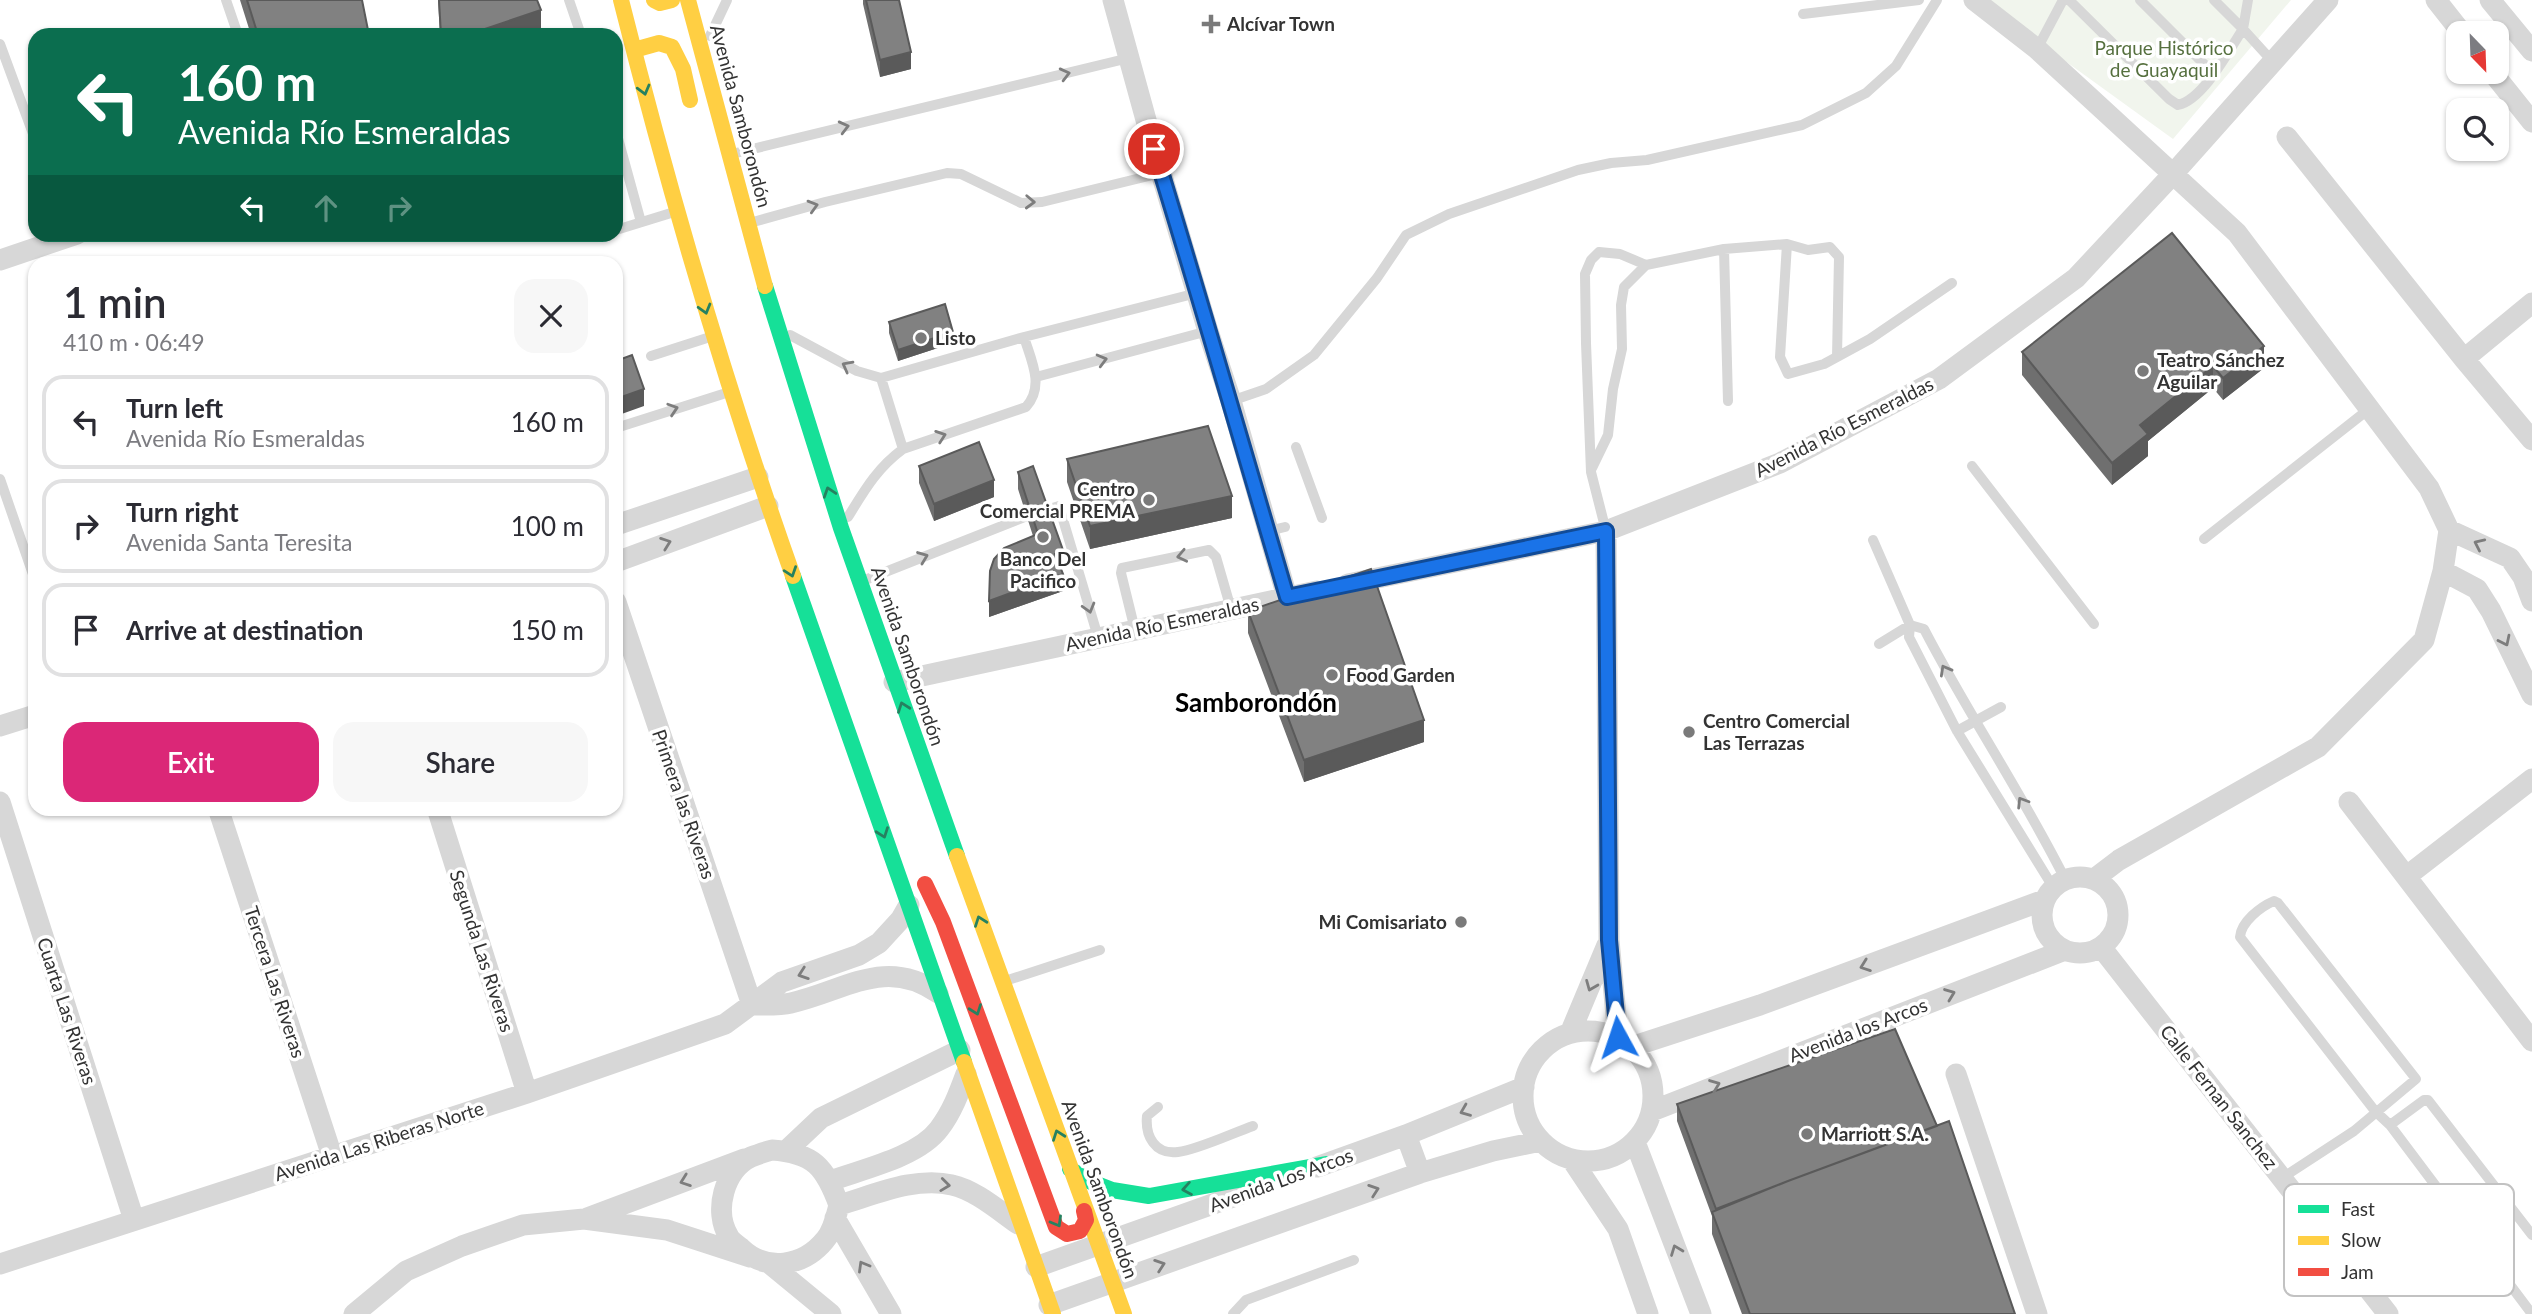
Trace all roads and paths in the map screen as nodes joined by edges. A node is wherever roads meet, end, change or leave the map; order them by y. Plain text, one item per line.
1 (226, 0) edge
2 (569, 0) edge
3 (621, 0) edge
4 (654, 0) edge
5 (672, 0) edge
6 (688, 0) edge
7 (727, 0) edge
8 (1113, 0) edge
9 (1919, 0) edge
10 (1937, 0) edge
11 (1974, 0) edge
12 (2063, 0) edge
13 (2069, 0) edge
14 (2140, 0) edge
15 (2214, 0) edge
16 (2248, 0) edge
17 (2328, 0) edge
18 (2436, 0) edge
19 (2490, 0) edge
20 (1803, 14) dead end
21 (2453, 21) edge
22 (236, 28) edge
23 (579, 28) edge
24 (2243, 29) junction
25 (0, 44) edge
26 (2037, 50) junction
27 (2532, 51) edge
28 (625, 52) edge
29 (702, 52) junction
30 (1129, 58) junction
31 (2273, 62) junction
32 (2214, 74) junction
33 (2502, 84) edge
34 (693, 110) dead end
35 (28, 120) edge
36 (2532, 122) edge
37 (2287, 137) dead end
38 (730, 155) junction
39 (623, 156) edge
40 (1161, 173) junction
41 (2173, 174) junction
42 (677, 211) junction
43 (641, 222) junction
44 (747, 224) junction
45 (623, 228) edge
46 (53, 242) edge
47 (1787, 244) junction
48 (737, 246) dead end
49 (1724, 249) junction
50 (0, 260) edge
51 (1646, 265) junction
52 (1952, 283) dead end
53 (1197, 293) junction
54 (2532, 303) edge
55 (774, 320) junction
56 (1208, 331) junction
57 (713, 336) junction
58 (1024, 337) junction
59 (651, 356) dead end
60 (1837, 357) junction
61 (2464, 359) junction
62 (1036, 377) junction
63 (881, 378) junction
64 (730, 392) junction
65 (1231, 401) junction
66 (1728, 401) dead end
67 (2369, 409) junction
68 (623, 426) edge
69 (2532, 440) edge
70 (1296, 447) dead end
71 (903, 449) junction
72 (1972, 466) dead end
73 (1591, 472) junction
74 (758, 477) junction
75 (0, 479) edge
76 (768, 506) junction
77 (1322, 518) dead end
78 (623, 523) edge
79 (841, 528) junction
80 (2449, 530) junction
81 (1606, 531) junction
82 (2204, 539) dead end
83 (1873, 540) dead end
84 (623, 559) edge
85 (28, 560) edge
86 (2443, 571) junction
87 (859, 582) junction
88 (1287, 597) junction
89 (2532, 601) edge
90 (1231, 609) junction
91 (623, 623) edge
92 (2094, 624) dead end
93 (1910, 625) junction
94 (1135, 630) junction
95 (1098, 637) junction
96 (1879, 644) dead end
97 (894, 682) junction
98 (2531, 691) edge
99 (837, 703) junction
100 (2001, 707) dead end
101 (28, 717) edge
102 (1975, 722) junction
103 (0, 726) edge
104 (1956, 732) junction
105 (2001, 766) junction
106 (1984, 777) junction
107 (2532, 779) edge
108 (0, 802) edge
109 (2349, 802) dead end
110 (221, 816) edge
111 (440, 816) edge
112 (902, 836) dead end
113 (920, 873) dead end
114 (2407, 876) junction
115 (2094, 879) junction
116 (2054, 889) junction
117 (909, 905) junction
118 (1609, 940) junction
119 (2101, 947) junction
120 (1100, 950) dead end
121 (2065, 950) junction
122 (1002, 982) junction
123 (941, 995) junction
124 (752, 1005) junction
125 (1571, 1031) junction
126 (2532, 1041) edge
127 (1624, 1042) junction
128 (960, 1050) junction
129 (967, 1073) junction
130 (1956, 1074) dead end
131 (1524, 1087) junction
132 (527, 1093) junction
133 (1158, 1107) dead end
134 (1652, 1111) junction
135 (2375, 1111) junction
136 (2390, 1125) junction
137 (1253, 1126) dead end
138 (1406, 1135) junction
139 (1541, 1140) junction
140 (1635, 1142) junction
141 (786, 1151) junction
142 (332, 1156) junction
143 (749, 1157) junction
144 (1572, 1160) junction
145 (1326, 1164) junction
146 (1070, 1169) junction
147 (1420, 1173) junction
148 (2282, 1178) junction
149 (831, 1181) junction
150 (2287, 1184) edge
151 (2434, 1184) edge
152 (2493, 1184) edge
153 (1084, 1211) junction
154 (837, 1212) junction
155 (2514, 1212) edge
156 (584, 1219) junction
157 (134, 1220) junction
158 (1023, 1227) junction
159 (2532, 1235) edge
160 (1098, 1245) junction
161 (750, 1257) junction
162 (1354, 1260) dead end
163 (0, 1264) edge
164 (771, 1264) junction
165 (1036, 1267) junction
166 (1112, 1282) junction
167 (2514, 1290) edge
168 (2374, 1296) edge
169 (1051, 1309) edge
170 (354, 1314) edge
171 (831, 1314) edge
172 (891, 1314) edge
173 (1124, 1314) edge
174 (1233, 1314) edge
175 (1648, 1314) edge
176 (1700, 1314) edge
177 (2038, 1314) edge
178 (2388, 1314) edge
179 (2532, 1314) edge

1 - 22 lane
2 - 23 lane
3 - 28 highway
4 - 5 highway
6 - 29 highway, Avenida Samborondón
7 - 29 lane
8 - 30 street
9 - 20 lane
10 - 65 lane
11 - 26 street
12 - 26 lane
13 - 32 lane
14 - 32 lane
15 - 24 lane
16 - 24 lane
17 - 31 street, Avenida Río Esmeraldas
18 - 21 street
19 - 27 street
24 - 31 lane
24 - 32 lane
25 - 35 lane
26 - 41 street
28 - 34 highway
28 -> 42 highway
29 - 38 highway, Avenida Samborondón
38 -> 30 lane
30 - 40 street
31 - 41 street, Avenida Río Esmeraldas
33 - 36 street
37 - 61 street
38 - 44 highway, Avenida Samborondón
39 - 43 lane
44 -> 40 lane
40 - 53 street
41 - 67 street
41 - 81 street, Avenida Río Esmeraldas
42 - 43 lane
42 -> 57 highway
43 - 45 lane
44 - 55 highway, Avenida Samborondón
46 - 50 street
47 - 49 lane
47 - 60 lane
47 - 60 lane
48 - 55 highway
49 - 51 lane
49 - 66 lane
51 - 73 lane
51 - 73 lane
52 - 60 lane
53 - 56 street
53 - 58 lane
54 - 61 street
63 -> 55 lane
79 -> 55 highway, Avenida Samborondón
62 -> 56 lane
56 - 65 street
57 - 59 lane
57 - 64 highway
58 - 62 lane
58 - 63 lane
61 - 69 street
71 -> 62 lane
63 - 71 lane
68 -> 64 lane
64 - 74 highway
65 - 88 street
67 - 80 street
67 - 82 lane
70 - 77 lane
71 - 79 lane
72 - 92 lane
73 - 81 lane
74 - 76 highway
74 - 78 street
75 - 85 lane
84 -> 76 street
76 -> 99 highway
79 - 87 highway, Avenida Samborondón
80 - 86 street
89 -> 80 street
81 - 88 street, Avenida Río Esmeraldas
81 - 118 street
83 - 93 lane
86 -> 98 street
86 - 115 street
87 -> 95 lane
87 - 97 highway, Avenida Samborondón
88 - 90 street, Avenida Río Esmeraldas
90 - 94 street, Avenida Río Esmeraldas
90 -> 94 lane
91 - 124 street, Primera las Riveras
93 - 96 lane
102 -> 93 lane
93 - 104 lane
94 - 95 street, Avenida Río Esmeraldas
95 - 97 street, Avenida Río Esmeraldas
122 -> 97 highway, Avenida Samborondón
99 - 112 highway
99 -> 117 highway
100 - 102 lane
101 - 103 street
102 - 104 lane
102 - 105 lane
104 - 106 lane
105 - 106 lane
116 -> 105 lane
106 - 116 lane
107 - 114 street
108 - 157 street, Cuarta Las Riveras
109 - 114 street
110 - 142 street, Tercera Las Riveras
111 - 132 street, Segunda Las Riveras
113 -> 153 highway
114 - 126 street
115 - 116 street
115 - 119 street
116 - 121 street
116 -> 127 street
117 - 123 highway
117 -> 124 street, Avenida Las Riberas Norte
118 -> 125 street
118 - 127 street
119 - 121 street
119 - 148 street, Calle Fernan Sanchez
120 - 122 lane
134 -> 121 street, Avenida los Arcos
146 -> 122 highway, Avenida Samborondón
123 - 124 street
123 - 128 highway
124 - 132 street, Avenida Las Riberas Norte
125 - 127 street
125 - 131 street
127 - 134 street
128 - 129 highway
128 - 141 street
129 - 149 street
129 - 158 highway
130 - 177 street
131 -> 138 street, Avenida Los Arcos
131 - 139 street
132 - 142 street, Avenida Las Riberas Norte
133 - 137 lane
134 - 140 street
135 - 135 lane
135 - 136 lane
135 - 148 lane
136 - 151 lane
136 - 152 lane
138 - 145 street, Avenida Los Arcos
138 - 147 street
139 - 144 street
139 - 147 street, Avenida Los Arcos
140 - 144 street
176 -> 140 street
141 - 143 street
141 - 149 street
142 - 157 street, Avenida Las Riberas Norte
143 -> 156 street
143 - 161 street
144 - 175 street
145 -> 146 highway
145 - 160 street, Avenida Los Arcos
146 - 153 highway, Avenida Samborondón
166 -> 147 street, Avenida Los Arcos
148 - 150 street, Calle Fernan Sanchez
149 - 154 street
153 - 160 highway, Avenida Samborondón
154 -> 158 street
154 - 164 street
172 -> 154 street
155 - 159 lane
156 - 161 street
156 - 170 street
157 - 163 street, Avenida Las Riberas Norte
158 - 165 highway
160 - 165 street, Avenida Los Arcos
160 - 166 highway, Avenida Samborondón
161 - 164 street
162 - 174 lane
164 - 171 street
165 - 169 highway
166 - 169 street, Avenida Los Arcos
166 - 173 highway, Avenida Samborondón
167 - 179 lane
168 - 178 street, Calle Fernan Sanchez

